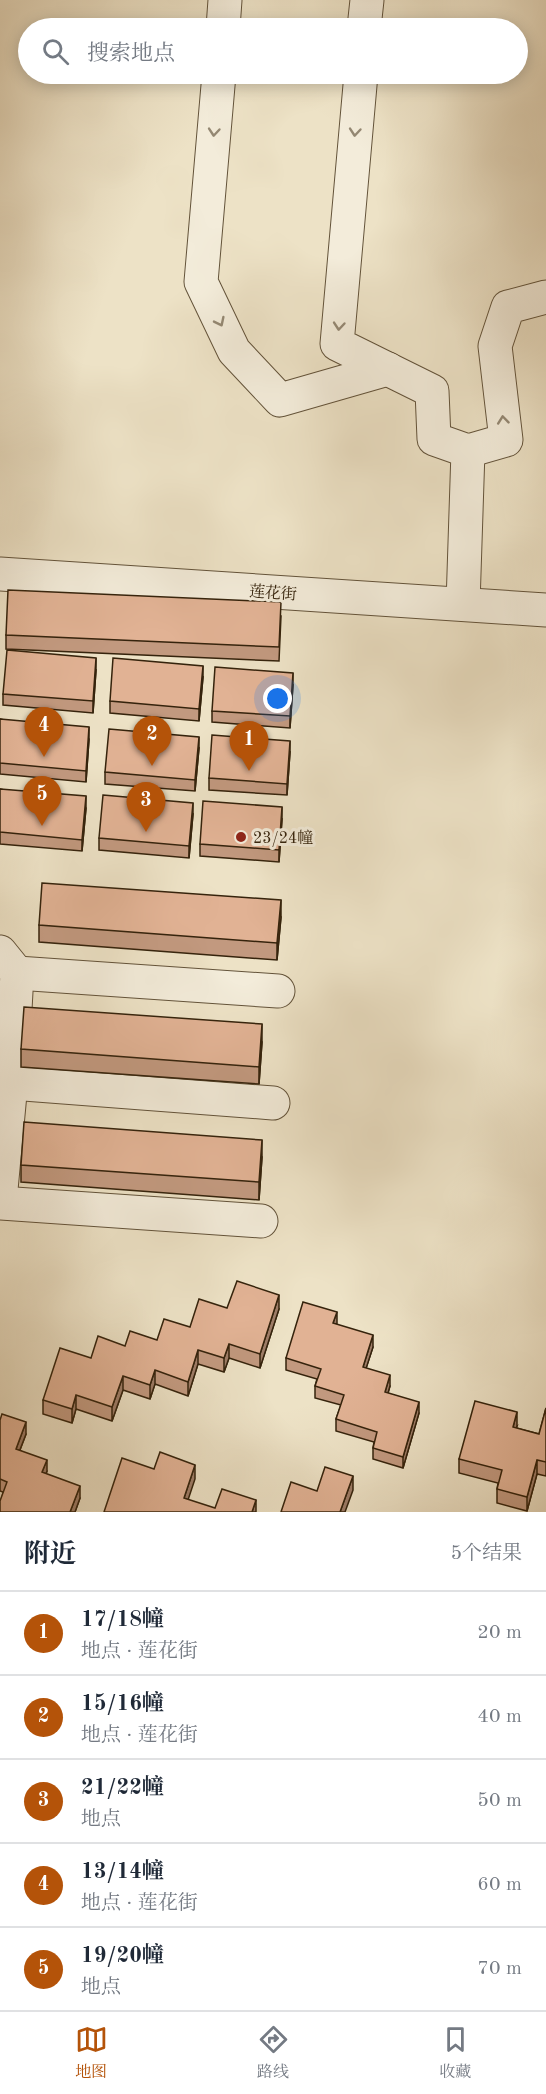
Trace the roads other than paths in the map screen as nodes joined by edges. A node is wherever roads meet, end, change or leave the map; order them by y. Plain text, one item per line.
1 (225, 0) edge
2 (367, 0) edge
3 (224, 18) edge
4 (365, 18) edge
5 (218, 84) edge
6 (359, 84) edge
7 (546, 297) edge
8 (388, 369) junction
9 (468, 451) junction
10 (0, 574) edge
11 (463, 604) junction
12 (546, 610) edge
13 (8, 963) edge
14 (278, 991) dead end
15 (11, 1083) junction
16 (273, 1103) dead end
17 (0, 1202) edge
18 (261, 1221) dead end

1 - 3 street
2 - 4 street
5 -> 8 street
6 -> 8 street
9 -> 7 street
8 - 9 street
9 - 11 street
10 - 11 street, 莲花街
11 - 12 street, 莲花街
13 - 14 street
13 - 15 street
15 - 16 street
15 - 17 street
17 - 18 street

